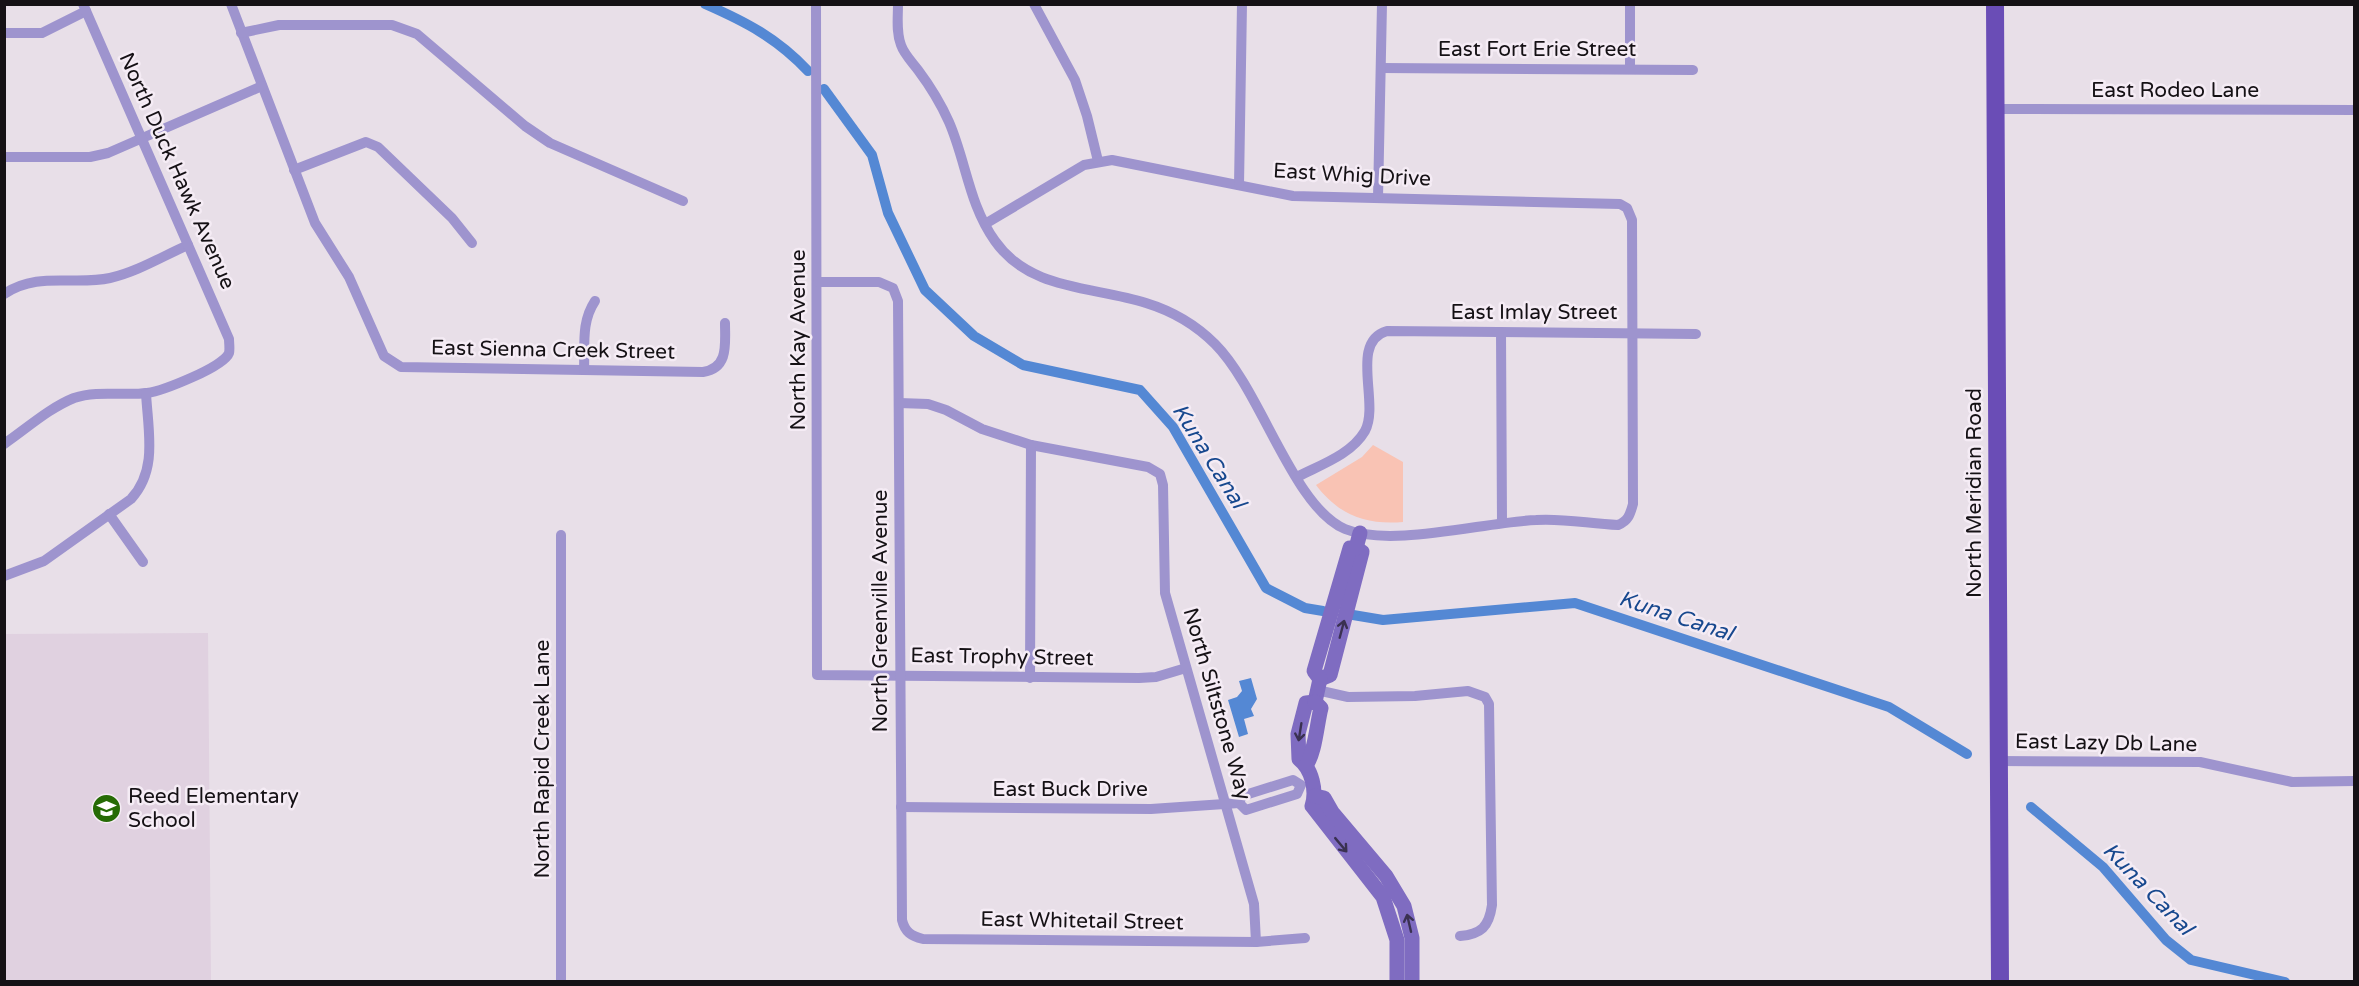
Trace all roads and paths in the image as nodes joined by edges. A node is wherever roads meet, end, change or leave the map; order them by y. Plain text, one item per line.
1 (231, 4) edge
2 (816, 4) edge
3 (897, 4) edge
4 (1034, 4) edge
5 (1242, 4) edge
6 (1383, 4) edge
7 (1630, 4) edge
8 (1995, 4) edge
9 (84, 8) edge
10 (4, 33) edge
11 (241, 33) junction
12 (1381, 68) junction
13 (1630, 69) junction
14 (1693, 70) dead end
15 (262, 86) junction
16 (1995, 109) junction
17 (2355, 110) edge
18 (142, 138) junction
19 (4, 157) edge
20 (1098, 160) junction
21 (294, 171) junction
22 (1239, 185) junction
23 (1378, 198) junction
24 (683, 201) dead end
25 (984, 224) junction
26 (472, 243) dead end
27 (188, 245) junction
28 (818, 282) junction
29 (4, 294) edge
30 (595, 301) dead end
31 (725, 323) dead end
32 (1501, 332) junction
33 (1632, 333) junction
34 (1696, 334) dead end
35 (584, 370) junction
36 (146, 393) junction
37 (899, 403) junction
38 (4, 444) edge
39 (1031, 445) junction
40 (1297, 477) junction
41 (109, 514) junction
42 (1502, 522) junction
43 (561, 535) dead end
44 (1358, 541) junction
45 (143, 562) dead end
46 (4, 576) edge
47 (1186, 668) junction
48 (817, 675) joint
49 (900, 675) junction
50 (1030, 678) junction
51 (1317, 690) junction
52 (1998, 761) junction
53 (2355, 781) edge
54 (1309, 788) junction
55 (1226, 805) junction
56 (901, 807) junction
57 (909, 933) joint
58 (1460, 936) dead end
59 (1305, 938) dead end
60 (1256, 942) junction
61 (561, 981) edge
62 (1397, 981) edge
63 (1412, 981) edge
64 (2000, 981) edge

1 - 11 street
2 - 28 street, North Kay Avenue
3 - 25 street
4 - 20 street
5 - 22 street
6 - 12 street
7 - 13 street
8 - 16 main road, North Meridian Road
9 - 10 street
9 - 18 street, North Duck Hawk Avenue
11 - 15 street
11 - 24 street
12 - 13 street, East Fort Erie Street
12 - 23 street
13 - 14 street, East Fort Erie Street
15 - 18 street
15 - 21 street
16 - 17 street, East Rodeo Lane
16 - 52 main road, North Meridian Road
18 - 19 street
18 - 27 street, North Duck Hawk Avenue
20 - 22 street, East Whig Drive
20 - 25 street
21 - 26 street
21 - 35 street, East Sienna Creek Street
22 - 23 street, East Whig Drive
23 - 33 street, East Whig Drive
25 - 40 street
27 - 29 street
27 - 36 street, North Duck Hawk Avenue
28 - 37 street, North Greenville Avenue
28 - 48 street, North Kay Avenue
30 - 35 street
31 - 35 street, East Sienna Creek Street
32 - 33 street, East Imlay Street
32 - 40 street, East Imlay Street
32 - 42 street
33 - 34 street, East Imlay Street
33 - 42 street
36 - 38 street
36 - 41 street
37 - 39 street
37 - 49 street, North Greenville Avenue
39 - 47 street, North Siltstone Way
39 - 50 street
40 - 44 street
41 - 45 street
41 - 46 street
42 - 44 street
43 - 61 street, North Rapid Creek Lane
44 - 51 street
47 - 50 street, East Trophy Street
47 - 55 street, North Siltstone Way
48 - 49 street, East Trophy Street
49 - 50 street, East Trophy Street
49 - 56 street, North Greenville Avenue
51 - 54 street
51 - 58 street
52 - 53 street, East Lazy Db Lane
52 - 64 main road, North Meridian Road
54 - 55 street, East Buck Drive
54 -> 62 street
63 -> 54 street
55 - 56 street, East Buck Drive
55 - 60 street, North Siltstone Way
56 - 57 street, North Greenville Avenue
57 - 60 street, East Whitetail Street
59 - 60 street, East Whitetail Street

